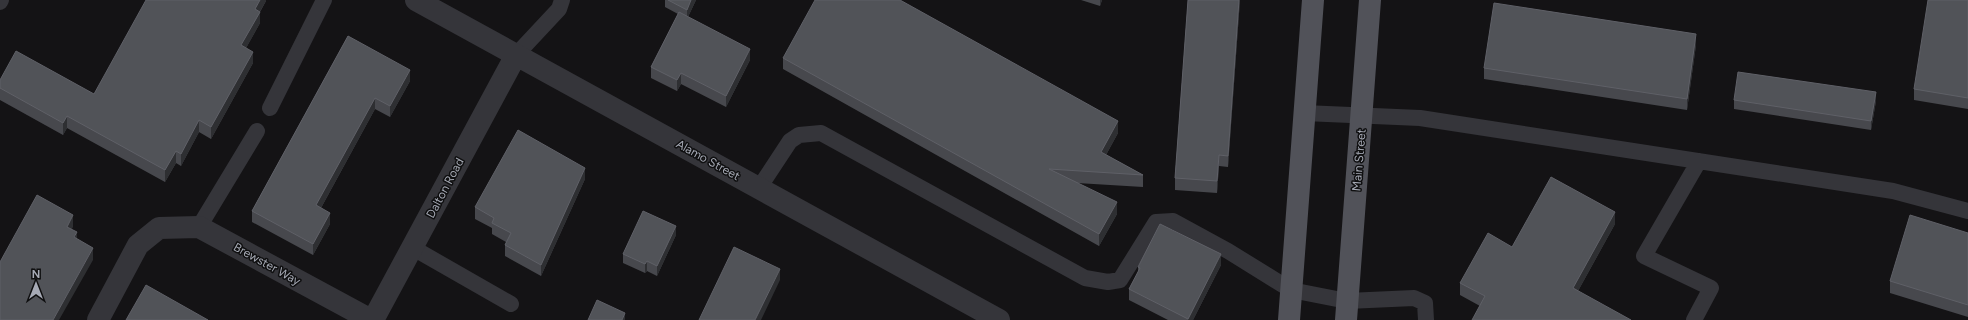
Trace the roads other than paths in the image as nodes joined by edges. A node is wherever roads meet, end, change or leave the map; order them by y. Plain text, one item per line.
1 (324, 0) edge
2 (416, 0) edge
3 (562, 0) edge
4 (1313, 0) edge
5 (1370, 0) edge
6 (516, 55) junction
7 (270, 108) dead end
8 (1304, 113) junction
9 (1362, 116) junction
10 (257, 131) dead end
11 (1699, 161) junction
12 (759, 188) junction
13 (1968, 211) edge
14 (199, 227) junction
15 (413, 248) junction
16 (1291, 290) junction
17 (511, 304) dead end
18 (1347, 311) edge
19 (98, 320) edge
20 (372, 320) edge
21 (999, 320) edge
22 (1289, 320) edge
23 (1426, 320) edge
24 (1694, 320) edge

1 - 7 lane
2 - 6 street, Alamo Street
3 - 6 lane
4 - 8 main road
5 - 9 main road, Main Street
6 - 12 street, Alamo Street
6 - 15 street, Dalton Road
8 - 9 lane
8 - 16 main road
9 - 11 lane
9 - 18 main road, Main Street
10 - 14 lane
11 - 13 lane
11 - 24 lane
12 - 16 lane
12 - 21 street, Alamo Street
14 - 19 street, Brewster Way
14 - 20 street, Brewster Way
15 - 17 lane
15 - 20 street, Dalton Road
16 - 18 lane
16 - 22 main road
18 - 23 lane

